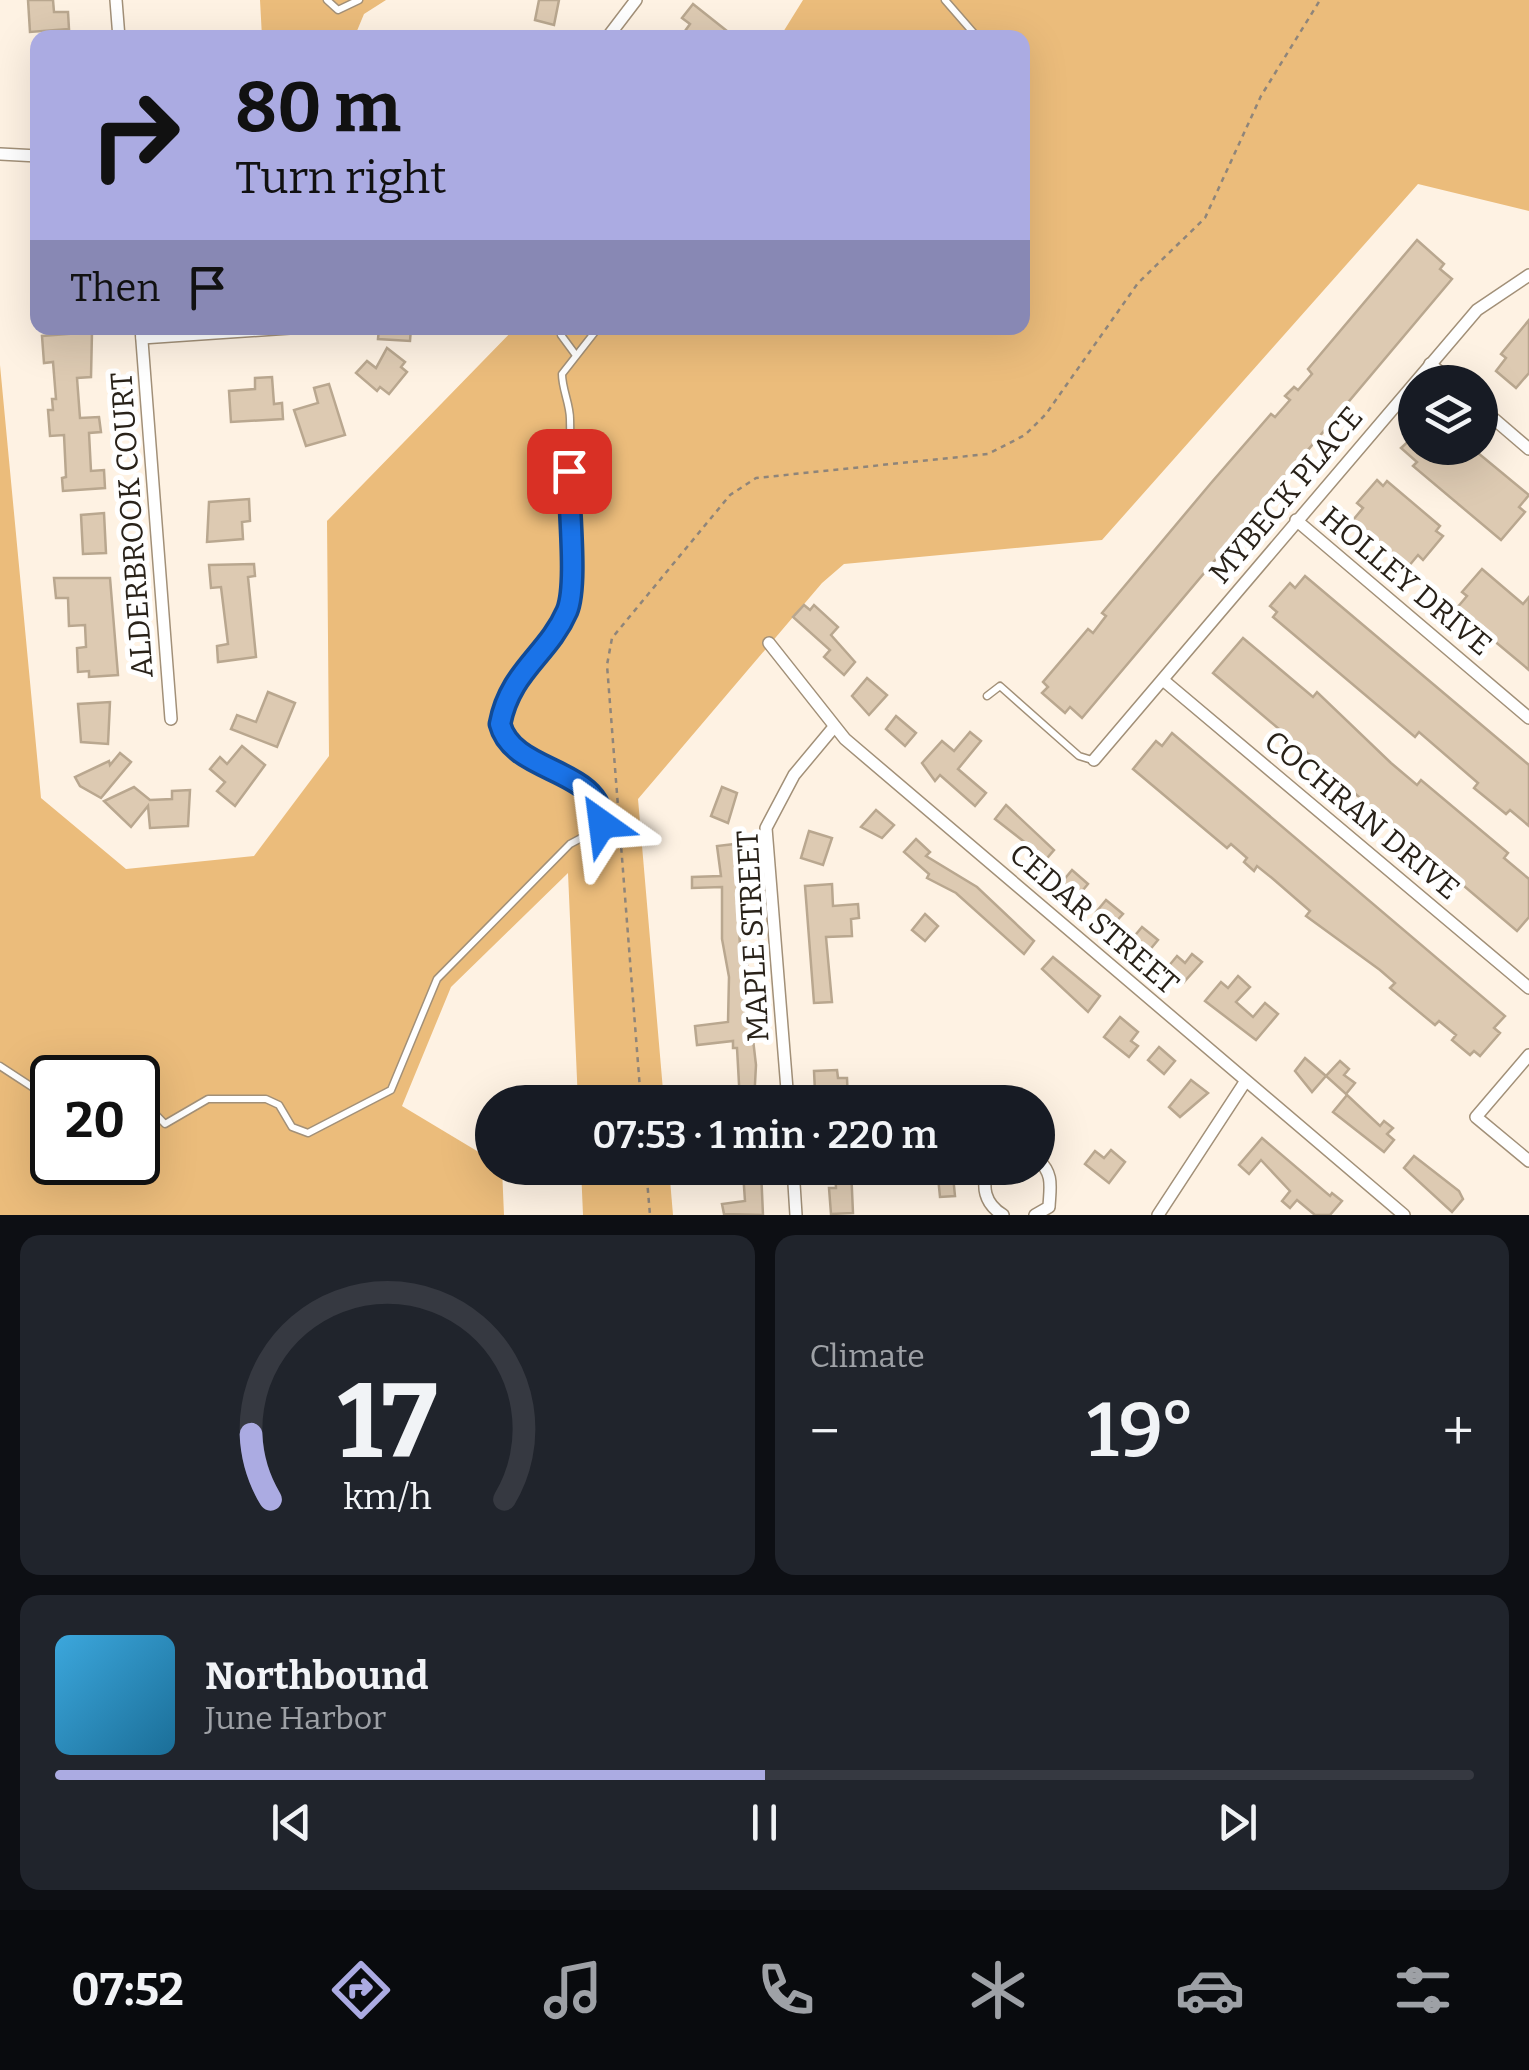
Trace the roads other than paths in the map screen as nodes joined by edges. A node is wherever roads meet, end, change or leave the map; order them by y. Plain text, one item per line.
1 (116, 0) edge
2 (326, 0) edge
3 (359, 0) edge
4 (636, 0) edge
5 (945, 0) edge
6 (118, 30) edge
7 (613, 30) edge
8 (971, 30) edge
9 (0, 154) edge
10 (30, 156) edge
11 (1529, 275) edge
12 (142, 335) edge
13 (592, 335) edge
14 (561, 336) dead end
15 (575, 354) junction
16 (1430, 364) joint
17 (1498, 422) edge
18 (1529, 449) edge
19 (1296, 520) junction
20 (769, 643) dead end
21 (1163, 680) junction
22 (987, 696) dead end
23 (172, 718) dead end
24 (1529, 718) edge
25 (834, 727) junction
26 (1094, 760) joint
27 (1529, 988) edge
28 (1529, 1055) edge
29 (0, 1066) edge
30 (1246, 1082) junction
31 (787, 1085) edge
32 (30, 1086) edge
33 (160, 1120) edge
34 (1529, 1161) edge
35 (794, 1185) edge
36 (986, 1185) edge
37 (1052, 1185) edge
38 (1054, 1211) edge
39 (796, 1215) edge
40 (1003, 1215) edge
41 (1035, 1215) edge
42 (1158, 1215) edge
43 (1404, 1215) edge

1 - 6 street
2 - 3 lane
4 - 7 street
5 - 8 lane
9 - 10 street
11 - 16 street, MYBECK PLACE
12 - 23 street, ALDERBROOK COURT
13 - 15 lane
14 - 15 lane
15 - 33 lane
16 - 19 street, MYBECK PLACE
17 - 18 street
19 - 21 street, MYBECK PLACE
19 - 24 street, HOLLEY DRIVE
20 - 25 street, CEDAR STREET
21 - 26 street, MYBECK PLACE
21 - 27 street, COCHRAN DRIVE
22 - 26 lane
25 - 30 street, CEDAR STREET
25 - 31 street, MAPLE STREET
28 - 34 street
29 - 32 lane
30 - 42 street
30 - 43 street, CEDAR STREET
35 - 39 street
36 - 40 street
37 - 38 street
38 - 41 street

